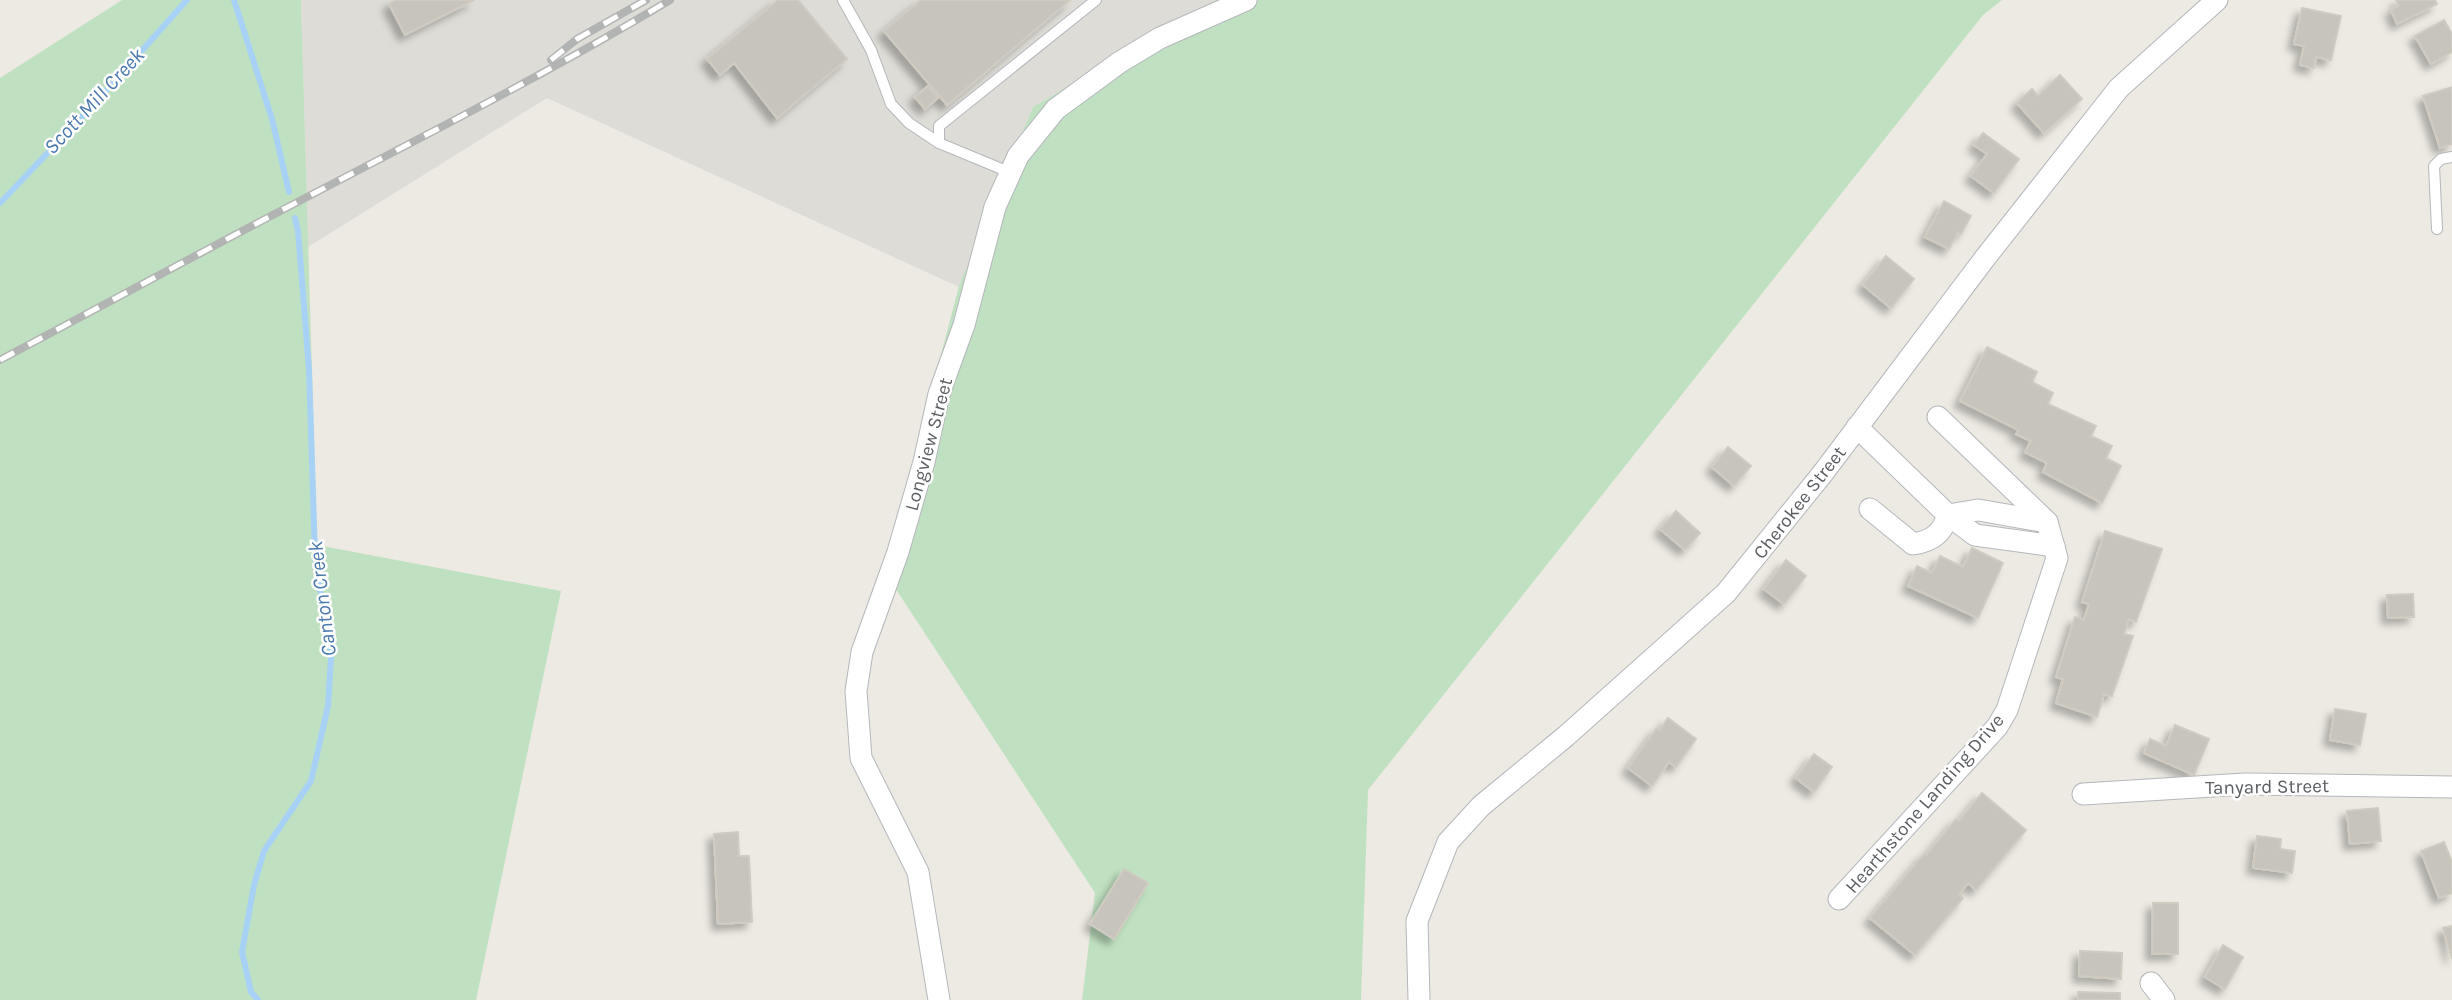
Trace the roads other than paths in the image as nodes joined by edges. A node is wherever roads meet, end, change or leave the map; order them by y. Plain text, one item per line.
1 (843, 0) edge
2 (1096, 0) edge
3 (2217, 0) edge
4 (1238, 2) edge
5 (939, 143) junction
6 (2452, 157) edge
7 (1009, 172) junction
8 (2437, 229) dead end
9 (1938, 417) dead end
10 (1857, 427) junction
11 (1870, 509) dead end
12 (1948, 515) junction
13 (2048, 522) junction
14 (2054, 546) junction
15 (2452, 787) edge
16 (2082, 794) dead end
17 (1839, 900) dead end
18 (939, 1000) edge
19 (1419, 1000) edge

1 - 5 lane
2 - 5 lane
3 - 10 street, Cherokee Street
4 - 7 street, Longview Street
5 - 7 lane
6 - 8 lane
7 - 18 street, Longview Street
9 - 13 street
10 - 12 street
10 - 19 street, Cherokee Street
11 - 12 street
12 - 13 street
12 - 14 street
13 - 14 street, Hearthstone Landing Drive
14 - 17 street, Hearthstone Landing Drive
15 - 16 street, Tanyard Street

